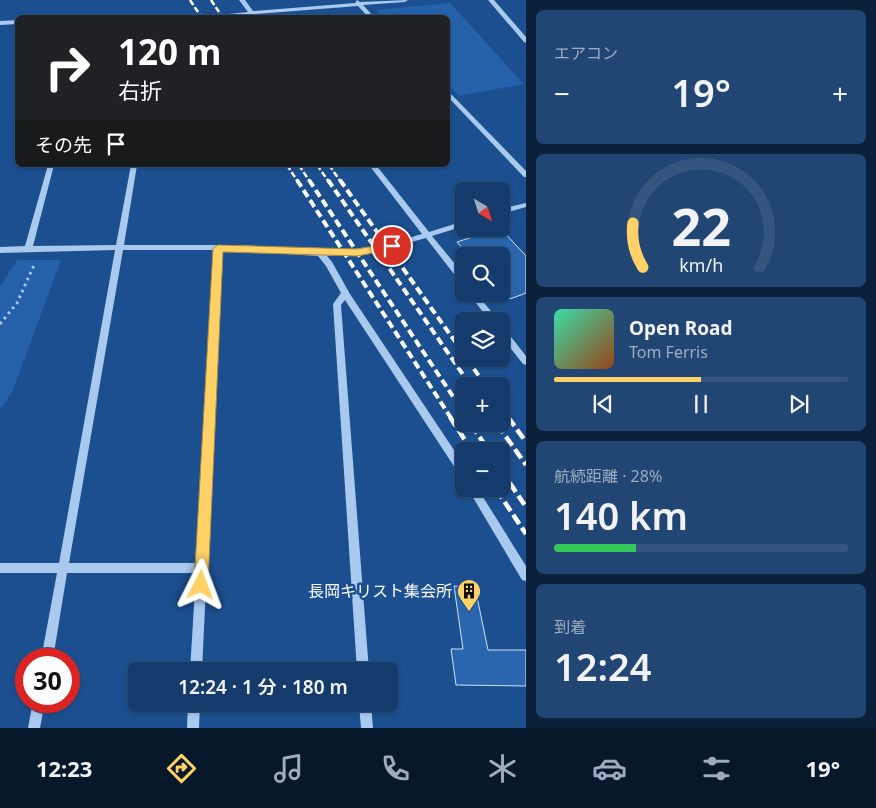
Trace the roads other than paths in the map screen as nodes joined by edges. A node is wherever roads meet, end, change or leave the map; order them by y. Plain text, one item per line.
1 (242, 0) edge
2 (405, 0) edge
3 (491, 0) edge
4 (358, 2) edge
5 (254, 15) edge
6 (370, 15) edge
7 (15, 22) edge
8 (0, 23) edge
9 (526, 41) edge
10 (450, 96) edge
11 (50, 167) edge
12 (134, 167) edge
13 (374, 167) edge
14 (526, 175) edge
15 (526, 204) edge
16 (510, 209) edge
17 (455, 226) edge
18 (427, 234) junction
19 (28, 248) junction
20 (118, 248) junction
21 (218, 248) junction
22 (0, 250) edge
23 (320, 252) junction
24 (455, 270) edge
25 (346, 293) junction
26 (480, 302) edge
27 (488, 312) edge
28 (510, 342) edge
29 (526, 362) edge
30 (455, 460) edge
31 (478, 497) edge
32 (64, 567) junction
33 (0, 568) edge
34 (202, 568) junction
35 (526, 576) edge
36 (49, 648) edge
37 (197, 662) edge
38 (362, 662) edge
39 (193, 712) edge
40 (366, 712) edge
41 (37, 713) edge
42 (34, 728) edge
43 (192, 728) edge
44 (367, 728) edge

1 - 5 street
2 - 4 street
3 - 9 street
4 - 5 street
4 - 6 street
7 - 8 street
10 - 14 street
11 - 19 street
12 - 20 street
13 - 18 street
15 - 16 street
17 - 18 street
18 - 23 street
18 - 24 street
19 - 20 street
19 - 22 street
20 - 21 street
20 - 32 street
21 - 23 street
21 - 34 street
23 - 25 street
25 - 30 street
25 - 38 street
26 - 27 street
28 - 29 street
31 - 35 street
32 - 33 street
32 - 34 street
32 - 36 street
34 - 37 street
39 - 43 street
40 - 44 street
41 - 42 street

